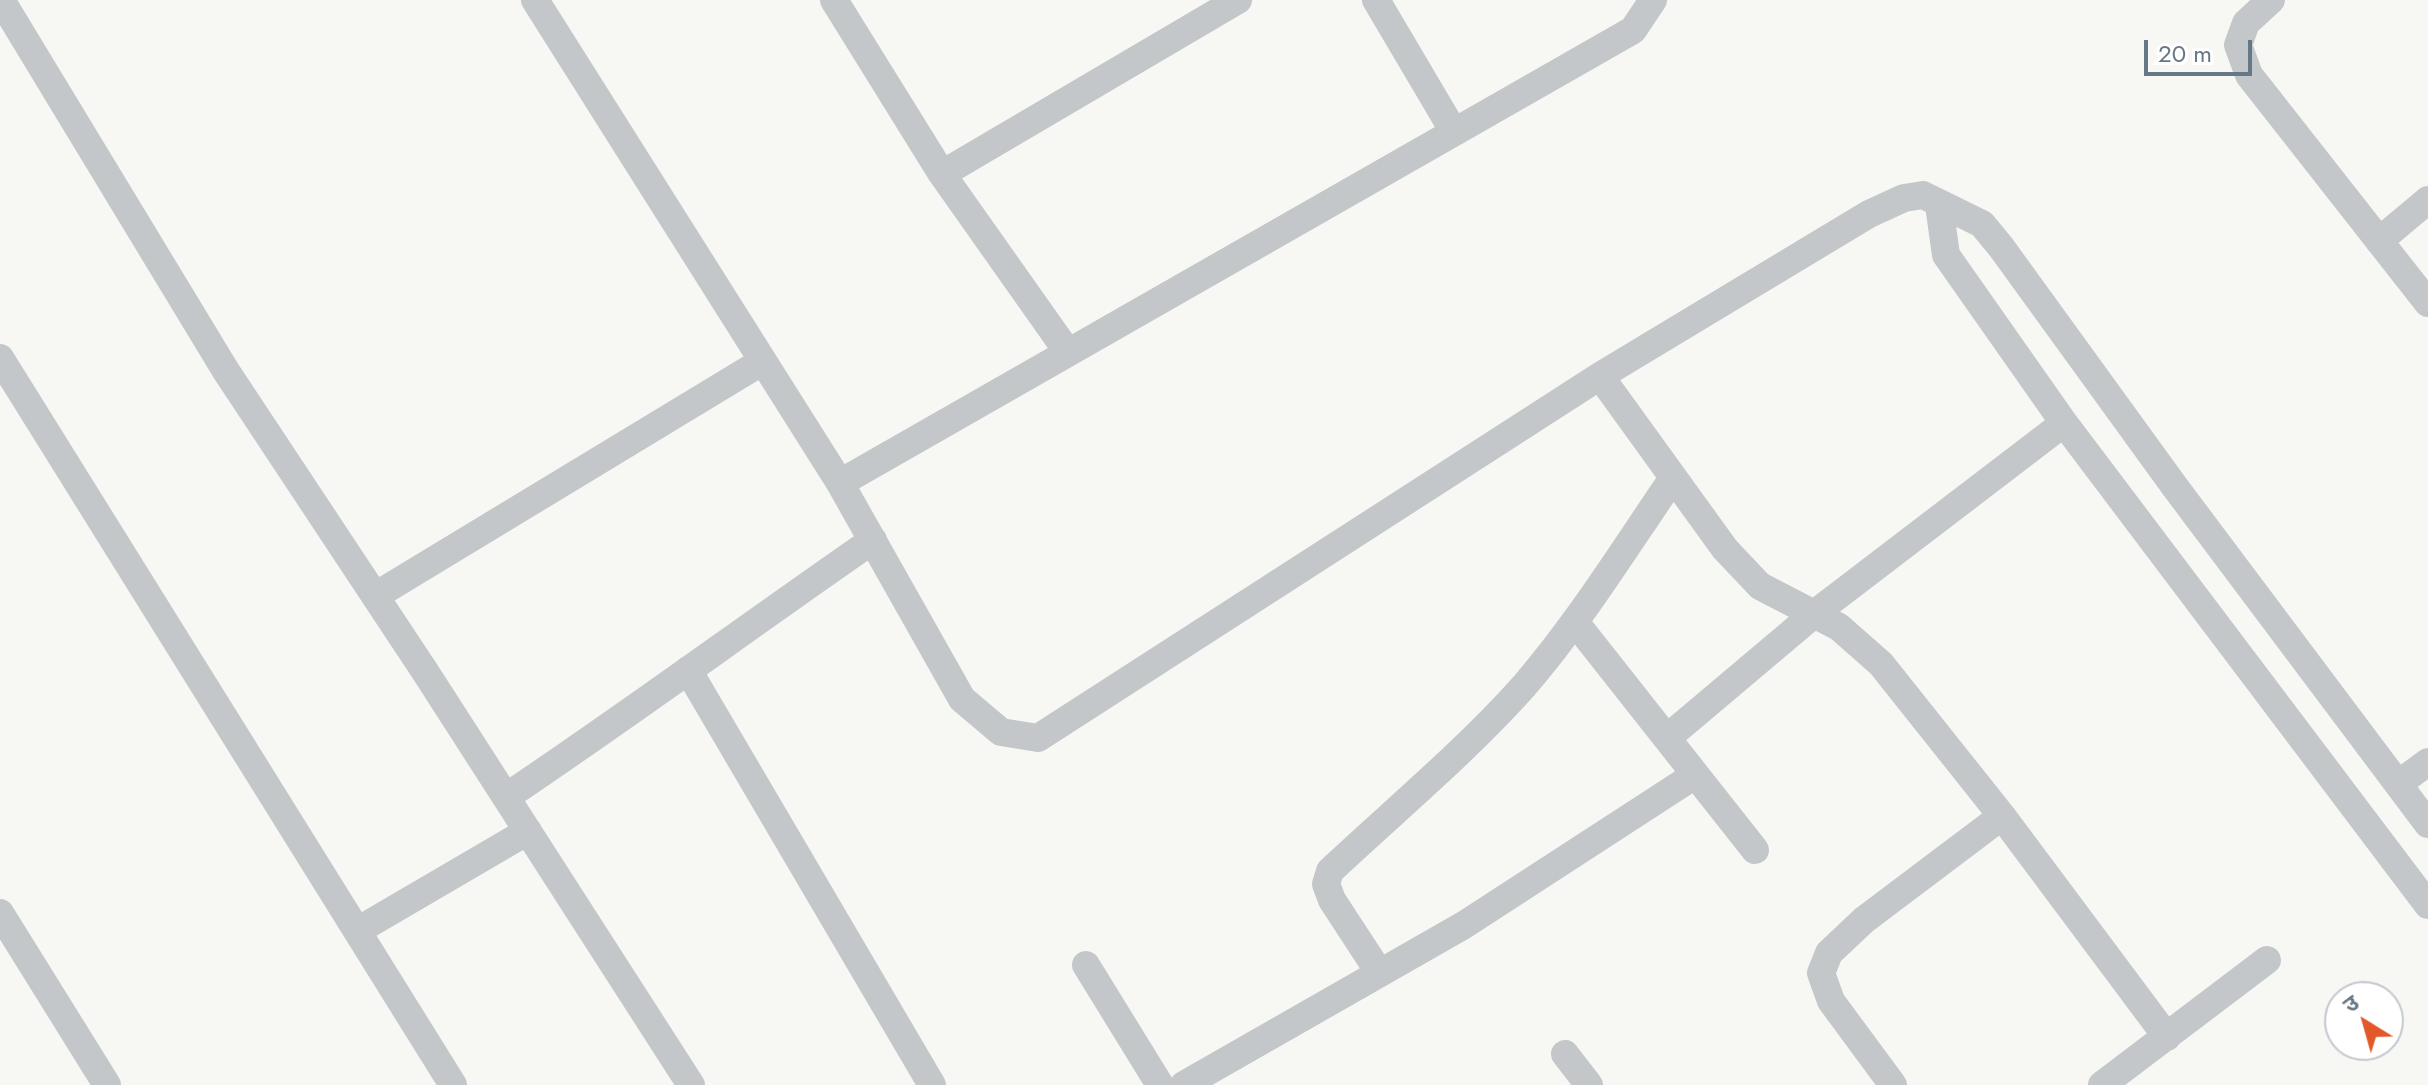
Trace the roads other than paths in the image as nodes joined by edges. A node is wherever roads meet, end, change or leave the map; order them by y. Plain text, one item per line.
1 (1, 0) edge
2 (535, 0) edge
3 (834, 0) edge
4 (1238, 0) edge
5 (1376, 0) edge
6 (1653, 0) edge
7 (2271, 0) edge
8 (1454, 132) junction
9 (942, 174) junction
10 (2428, 200) edge
11 (1939, 205) junction
12 (2379, 241) junction
13 (2428, 303) edge
14 (1067, 351) junction
15 (0, 358) edge
16 (763, 361) junction
17 (1600, 376) junction
18 (2064, 423) junction
19 (1673, 478) junction
20 (840, 483) junction
21 (873, 540) junction
22 (375, 596) junction
23 (1814, 614) junction
24 (1575, 622) junction
25 (688, 670) junction
26 (1667, 738) junction
27 (2428, 762) edge
28 (1695, 775) junction
29 (2398, 784) junction
30 (506, 797) junction
31 (2002, 816) junction
32 (2428, 824) edge
33 (528, 831) junction
34 (1755, 850) dead end
35 (2428, 905) edge
36 (0, 913) edge
37 (357, 931) junction
38 (2267, 960) dead end
39 (1086, 965) dead end
40 (1379, 972) junction
41 (2167, 1037) junction
42 (1565, 1054) dead end
43 (107, 1085) edge
44 (453, 1085) edge
45 (691, 1085) edge
46 (932, 1085) edge
47 (1160, 1085) edge
48 (1184, 1085) edge
49 (1589, 1085) edge
50 (1893, 1085) edge
51 (2102, 1085) edge

1 - 22 street
2 - 16 street
3 - 9 street
4 - 9 street
5 - 8 street
6 - 8 street
7 - 12 street
8 - 14 street
9 - 14 street
10 - 12 street
11 - 17 street
11 - 18 street
11 - 29 street
12 - 13 street
14 - 20 street
15 - 37 street
16 - 20 street
16 - 22 street
17 - 19 street
17 - 21 street
18 - 23 street
18 - 35 street
19 - 23 street
19 - 24 street
20 - 21 street
21 - 25 street
22 - 30 street
23 - 26 street
23 - 31 street
24 - 26 street
24 - 40 street
25 - 30 street
25 - 46 street
26 - 28 street
27 - 29 street
28 - 34 street
28 - 40 street
29 - 32 street
30 - 33 street
31 - 41 street
31 - 50 street
33 - 37 street
33 - 45 street
36 - 43 street
37 - 44 street
38 - 41 street
39 - 47 street
40 - 48 street
41 - 51 street
42 - 49 street

